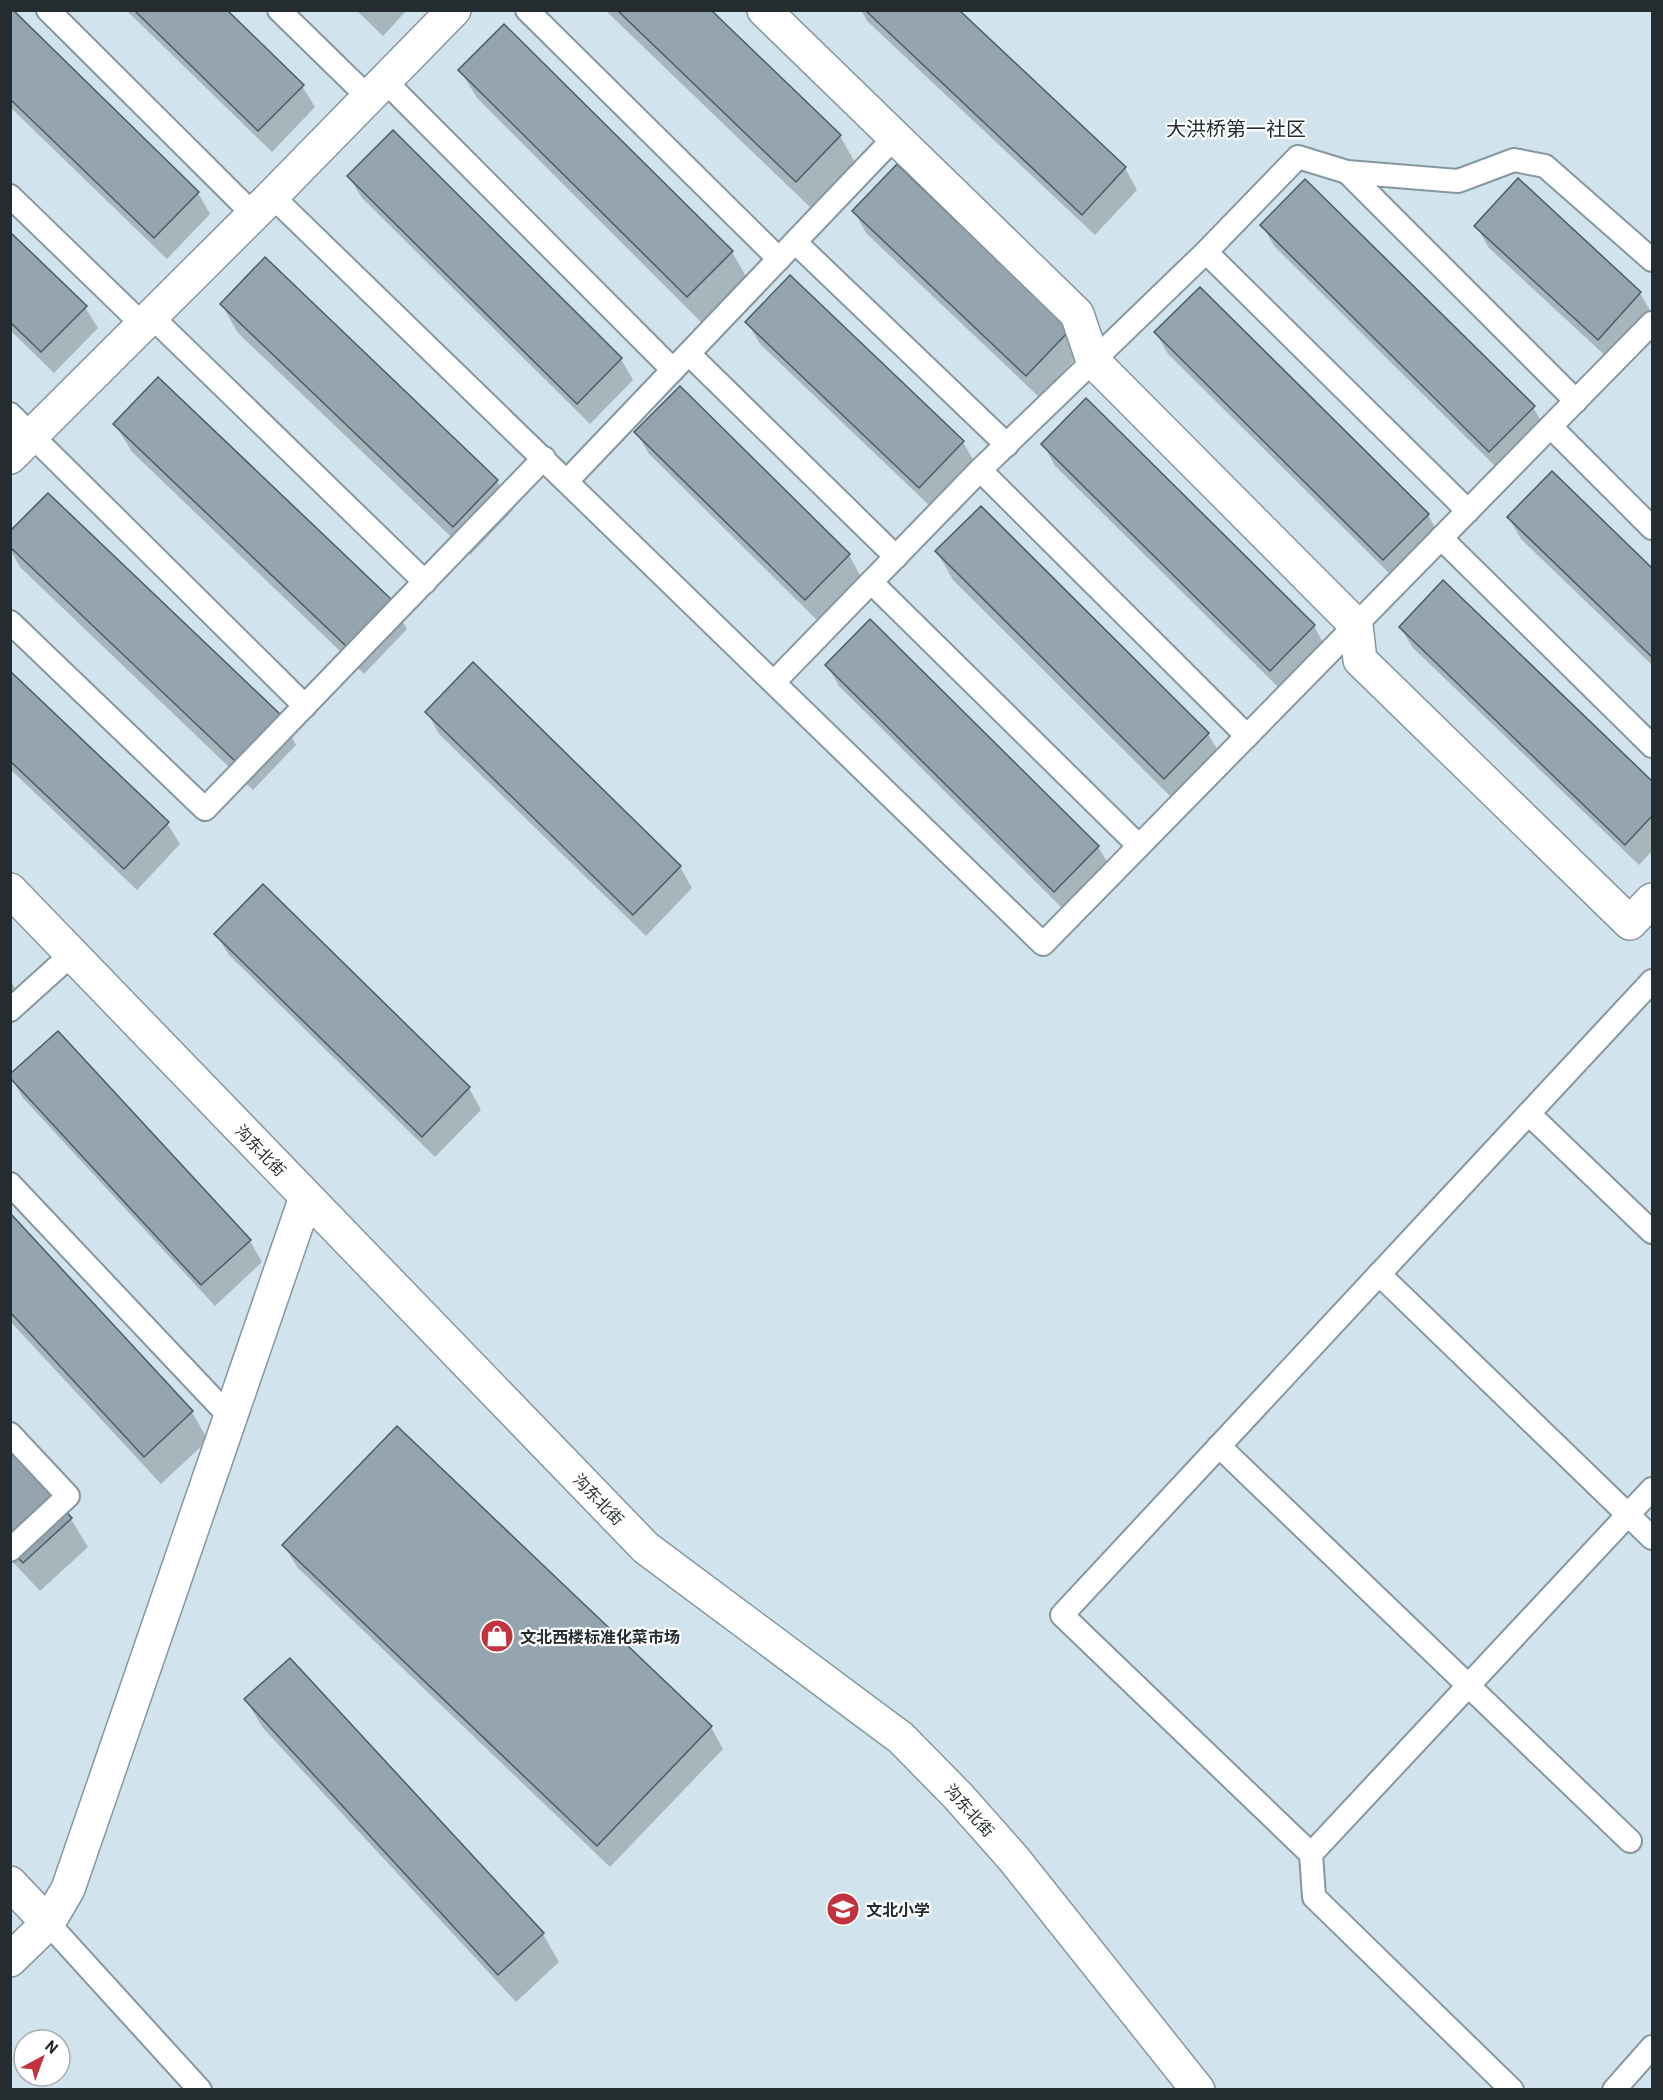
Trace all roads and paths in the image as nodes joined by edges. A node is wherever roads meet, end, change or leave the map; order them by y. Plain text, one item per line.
1 (48, 10) edge
2 (279, 10) edge
3 (454, 10) edge
4 (527, 10) edge
5 (764, 10) edge
6 (377, 89) junction
7 (895, 138) junction
8 (1347, 172) junction
9 (10, 196) edge
10 (263, 205) junction
11 (795, 242) junction
12 (1206, 252) junction
13 (779, 259) junction
14 (1653, 260) edge
15 (146, 320) junction
16 (1653, 323) edge
17 (689, 354) junction
18 (1093, 361) junction
19 (673, 370) junction
20 (1576, 401) junction
21 (1551, 427) junction
22 (18, 436) edge
23 (1007, 445) junction
24 (544, 458) junction
25 (980, 470) junction
26 (567, 481) junction
27 (1468, 511) junction
28 (1653, 528) edge
29 (1441, 538) junction
30 (896, 557) junction
31 (425, 582) junction
32 (871, 582) junction
33 (10, 622) edge
34 (1356, 625) junction
35 (774, 682) junction
36 (305, 706) junction
37 (1247, 736) junction
38 (1653, 746) edge
39 (1139, 846) junction
40 (10, 890) edge
41 (1653, 900) edge
42 (72, 954) junction
43 (1653, 981) edge
44 (10, 1010) edge
45 (1528, 1114) junction
46 (10, 1184) edge
47 (306, 1197) junction
48 (1653, 1232) edge
49 (1379, 1274) junction
50 (230, 1417) junction
51 (10, 1434) edge
52 (1219, 1446) junction
53 (1653, 1489) edge
54 (1628, 1515) junction
55 (1653, 1538) edge
56 (10, 1550) edge
57 (1468, 1686) junction
58 (1630, 1841) dead end
59 (1311, 1854) junction
60 (10, 1883) edge
61 (48, 1923) junction
62 (10, 1960) edge
63 (1653, 2047) edge
64 (200, 2090) edge
65 (1198, 2090) edge
66 (1512, 2090) edge
67 (1614, 2090) edge

1 - 10 lane
2 - 6 lane
3 - 6 street
4 - 13 lane
5 - 7 street
6 - 10 street
6 - 19 lane
7 - 11 lane
7 - 18 street
8 - 12 lane
8 - 14 lane
8 - 20 lane
9 - 15 lane
10 - 15 street
10 - 24 lane
11 - 13 lane
11 - 23 lane
12 - 18 lane
12 - 27 lane
13 - 17 lane
15 - 22 street
15 - 31 lane
16 - 20 lane
17 - 19 lane
17 - 30 lane
18 - 23 lane
18 - 34 street
19 - 26 lane
20 - 21 lane
21 - 27 lane
21 - 28 lane
22 - 36 lane
23 - 25 lane
24 - 26 lane
24 - 31 lane
25 - 30 lane
25 - 37 lane
26 - 35 lane
27 - 29 lane
29 - 34 lane
29 - 38 lane
30 - 32 lane
31 - 36 lane
32 - 35 lane
32 - 39 lane
33 - 36 lane
34 - 37 lane
34 - 41 street
35 - 39 lane
37 - 39 lane
40 - 42 street, 沟东北街
42 - 44 lane
42 - 47 street, 沟东北街
43 - 45 lane
45 - 48 lane
45 - 49 lane
46 - 50 lane
47 - 50 street
47 - 65 street, 沟东北街
49 - 52 lane
49 - 54 lane
50 - 61 street
51 - 56 lane
52 - 57 lane
52 - 59 lane
53 - 54 lane
54 - 55 lane
54 - 57 lane
57 - 58 lane
57 - 59 lane
59 - 66 lane
60 - 61 street
61 - 62 street
61 - 64 lane
63 - 67 lane

